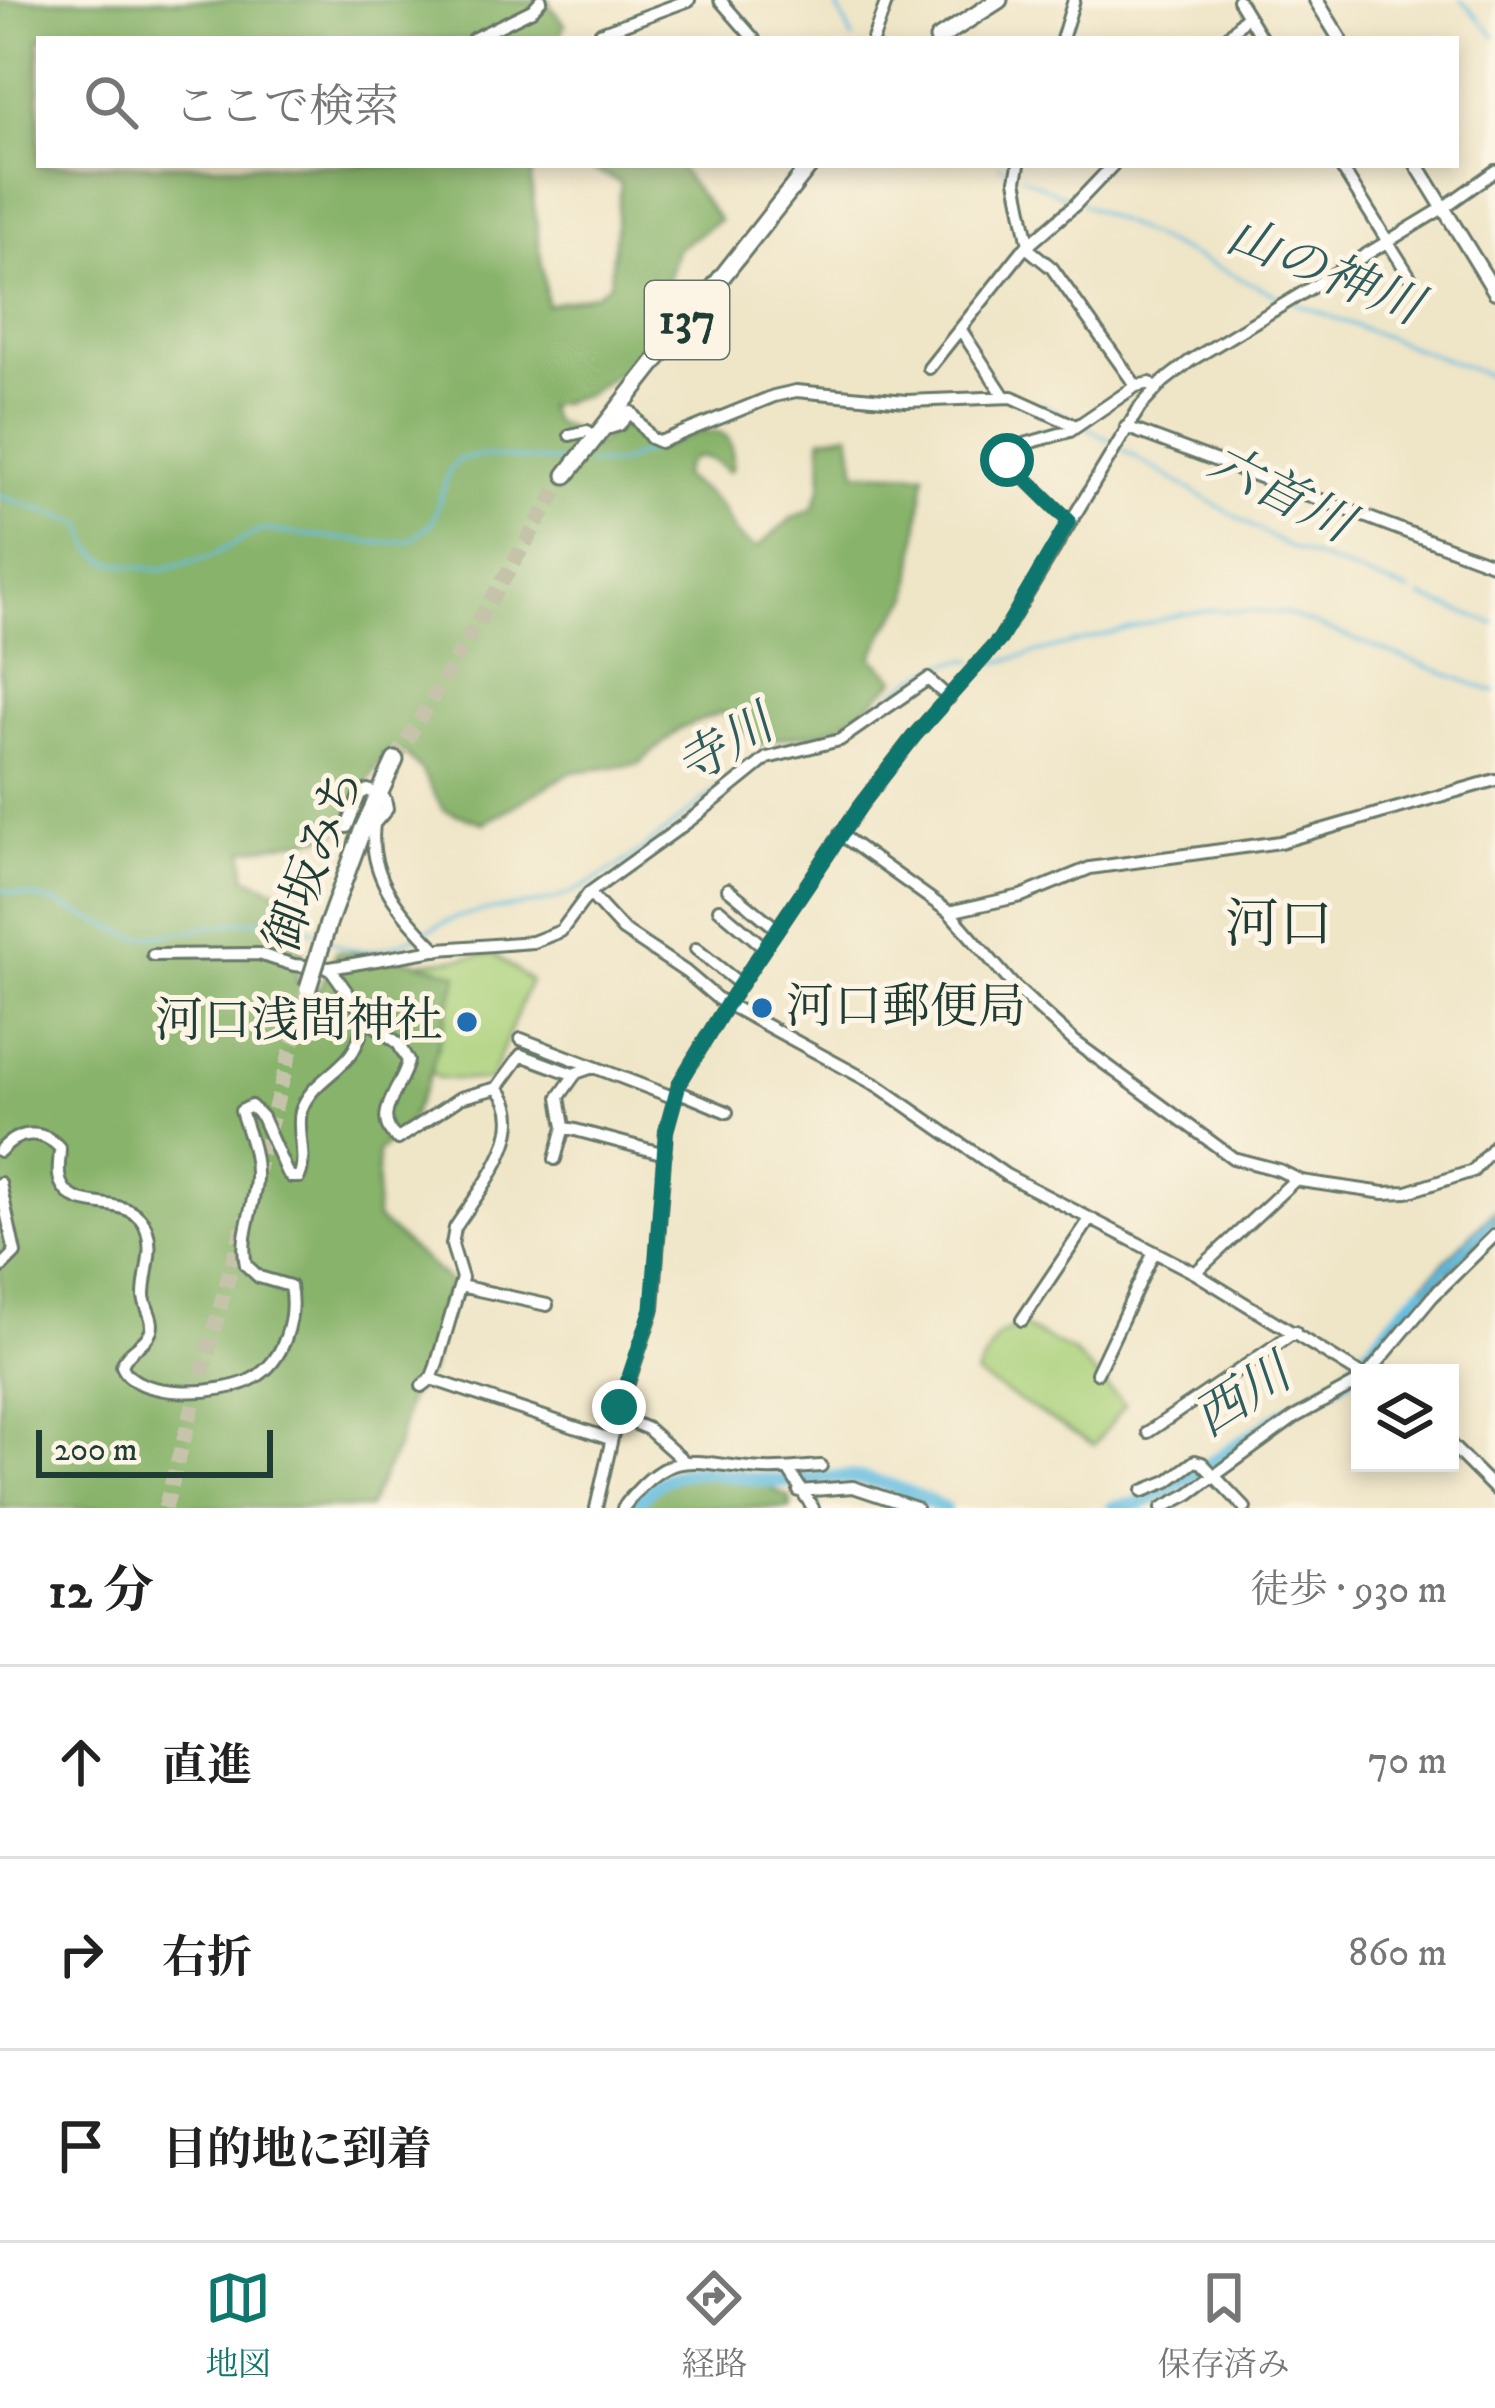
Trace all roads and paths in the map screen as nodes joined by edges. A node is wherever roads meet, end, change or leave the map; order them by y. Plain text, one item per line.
1 (541, 0) edge
2 (689, 0) edge
3 (720, 0) edge
4 (887, 0) edge
5 (999, 0) edge
6 (1074, 0) edge
7 (1238, 0) edge
8 (1316, 0) edge
9 (1247, 15) junction
10 (632, 22) junction
11 (609, 34) edge
12 (480, 36) edge
13 (634, 36) edge
14 (751, 36) edge
15 (874, 36) edge
16 (943, 36) edge
17 (1063, 36) edge
18 (1229, 36) edge
19 (1260, 36) edge
20 (1338, 36) edge
21 (808, 168) edge
22 (1110, 168) edge
23 (1342, 168) edge
24 (1419, 168) edge
25 (1495, 171) edge
26 (1018, 172) edge
27 (1443, 208) junction
28 (1387, 243) junction
29 (1028, 246) junction
30 (1410, 277) dead end
31 (1495, 292) edge
32 (961, 330) junction
33 (929, 368) dead end
34 (1136, 386) junction
35 (1155, 389) junction
36 (1004, 396) junction
37 (1076, 426) junction
38 (1126, 427) junction
39 (610, 428) dead end
40 (587, 431) dead end
41 (570, 435) dead end
42 (566, 475) tunnel mouth
43 (1069, 521) junction
44 (1495, 565) edge
45 (949, 698) junction
46 (395, 760) tunnel mouth
47 (1495, 781) edge
48 (378, 794) junction
49 (347, 827) dead end
50 (840, 834) junction
51 (728, 890) dead end
52 (589, 893) junction
53 (719, 908) dead end
54 (949, 912) junction
55 (777, 929) junction
56 (764, 947) junction
57 (437, 950) junction
58 (696, 950) dead end
59 (153, 955) dead end
60 (330, 968) junction
61 (740, 984) junction
62 (308, 988) tunnel mouth
63 (727, 1004) junction
64 (366, 1019) junction
65 (520, 1039) dead end
66 (593, 1067) junction
67 (575, 1075) junction
68 (497, 1088) junction
69 (676, 1094) junction
70 (727, 1112) dead end
71 (564, 1127) junction
72 (1495, 1145) edge
73 (0, 1151) edge
74 (665, 1154) junction
75 (554, 1159) dead end
76 (1295, 1180) junction
77 (0, 1183) edge
78 (1090, 1219) junction
79 (1495, 1235) edge
80 (1154, 1252) junction
81 (0, 1268) edge
82 (1195, 1273) junction
83 (460, 1286) junction
84 (547, 1305) dead end
85 (1022, 1320) dead end
86 (1294, 1332) junction
87 (1376, 1364) edge
88 (1351, 1370) edge
89 (1097, 1373) dead end
90 (1351, 1384) edge
91 (616, 1416) junction
92 (1148, 1432) dead end
93 (610, 1439) junction
94 (1459, 1453) edge
95 (685, 1462) junction
96 (820, 1466) dead end
97 (789, 1471) junction
98 (1214, 1474) junction
99 (1493, 1485) edge
100 (798, 1489) junction
101 (1143, 1491) dead end
102 (596, 1508) edge
103 (623, 1508) edge
104 (813, 1508) edge
105 (916, 1508) edge
106 (1162, 1508) edge
107 (1245, 1508) edge

1 - 12 street
2 - 10 street
3 - 14 street
4 - 15 street
5 - 16 highway
6 - 17 street
7 - 9 street
8 - 20 main road
9 - 18 street
9 - 19 street
10 - 11 street
10 - 13 street
21 - 42 highway, 137
22 - 29 street
23 - 28 street
24 - 27 main road
25 - 27 street
26 - 29 street
27 - 28 street
27 - 31 main road
28 - 30 street
28 - 35 street
29 - 32 street
29 - 34 street
32 - 33 street
32 - 36 street
34 - 35 street
34 - 37 street
35 - 38 street
36 - 37 street
36 - 39 street
37 - 43 street
38 - 43 street
38 - 44 street
40 - 41 street
43 - 45 street
45 - 50 street
45 - 52 street
46 - 48 highway, 御坂みち
47 - 54 street
48 - 49 street
48 - 57 street
48 - 62 highway, 御坂みち, bridge
50 - 54 street
50 - 55 street
51 - 55 street
52 - 57 street
52 - 63 street
53 - 56 street
54 - 76 street
55 - 56 street
56 - 61 street
57 - 60 street
58 - 61 street
59 - 60 street
60 - 64 street
61 - 63 street
63 - 69 street
63 - 78 street
64 - 68 street
64 - 73 street
65 - 66 street
66 - 67 street
66 - 69 street
67 - 68 street
67 - 71 street
68 - 83 street
69 - 70 street
69 - 74 street
71 - 74 street
71 - 75 street
72 - 76 street
74 - 91 street
76 - 82 street
77 - 81 street
78 - 80 street
78 - 85 street
79 - 87 street
80 - 82 street
80 - 89 street
82 - 86 street
83 - 84 street
83 - 93 street
86 - 88 street
86 - 92 street
90 - 98 street
91 - 93 street
91 - 95 street
93 - 102 street
94 - 99 street
95 - 97 street
95 - 103 street
96 - 97 street
97 - 100 street
98 - 101 street
98 - 106 street
98 - 107 street
100 - 104 street
100 - 105 street

